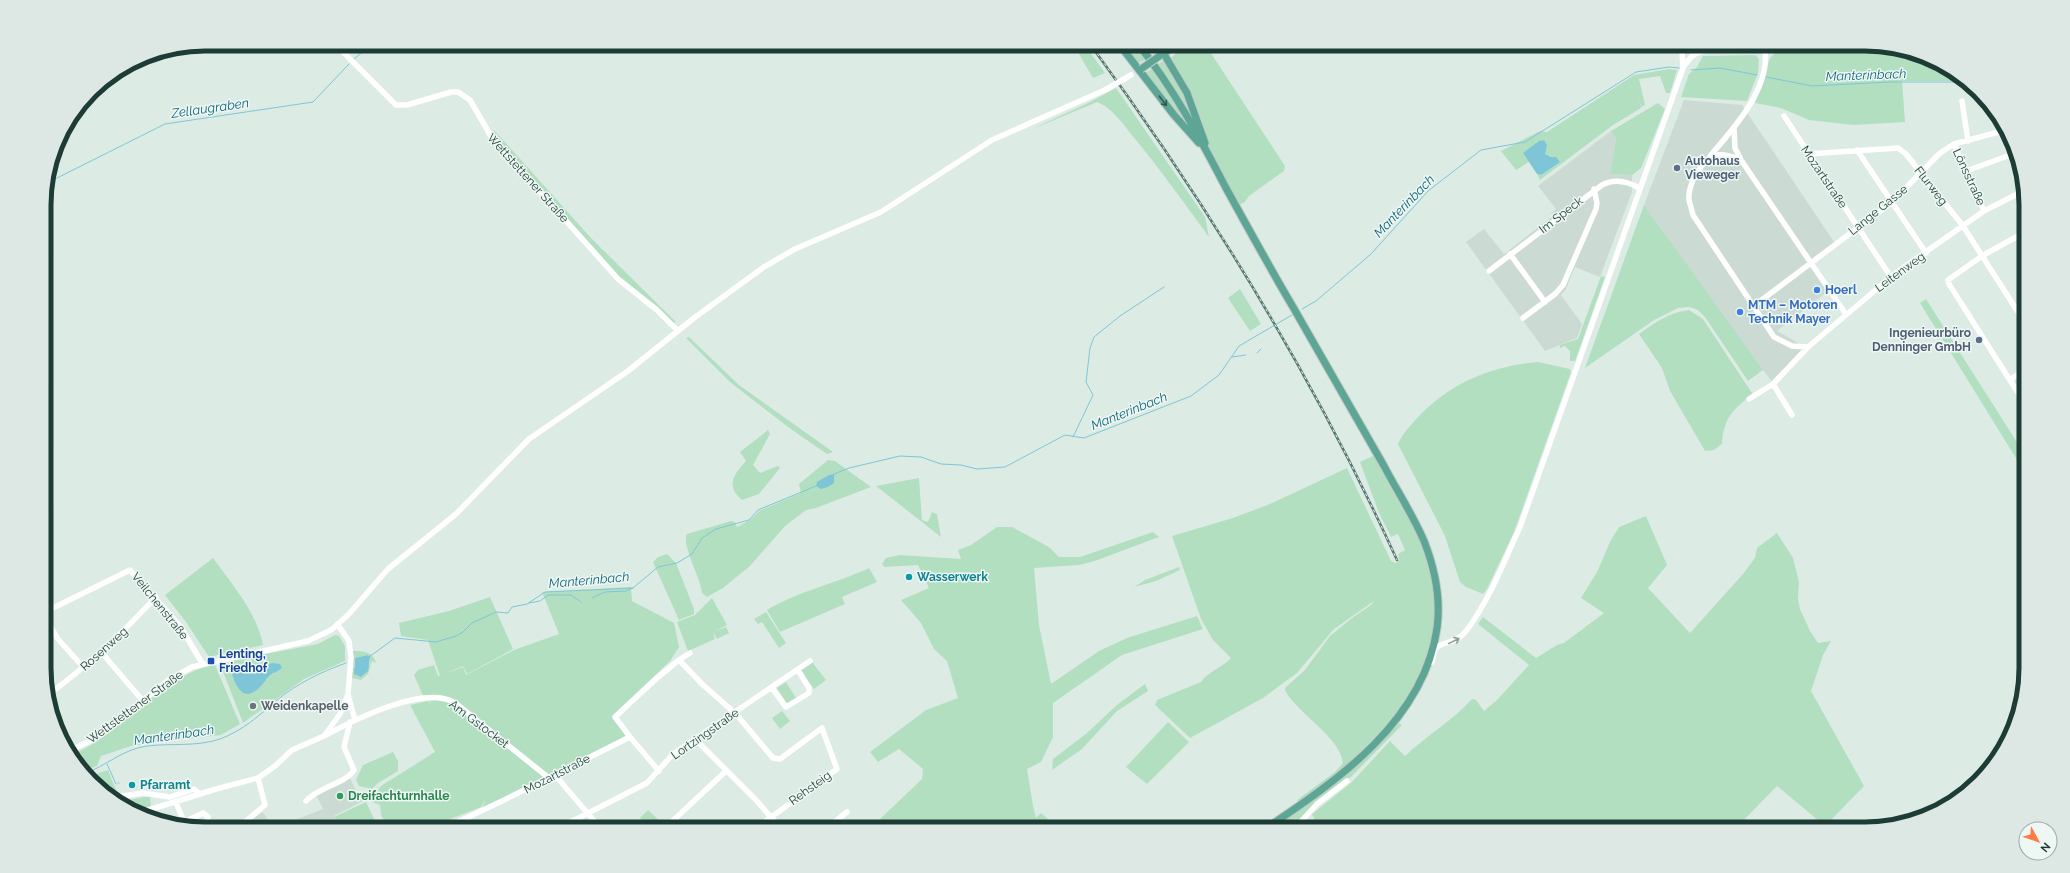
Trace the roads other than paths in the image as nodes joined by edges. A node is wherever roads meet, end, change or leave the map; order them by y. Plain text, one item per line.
1 (342, 51) edge
2 (1125, 51) edge
3 (1144, 51) edge
4 (1162, 51) edge
5 (1167, 51) edge
6 (1680, 51) edge
7 (1706, 51) edge
8 (1765, 51) edge
9 (1683, 53) junction
10 (1697, 53) joint
11 (1163, 54) junction
12 (1691, 57) junction
13 (1683, 68) junction
14 (1140, 69) junction
15 (1962, 101) dead end
16 (1784, 116) dead end
17 (1734, 128) junction
18 (2000, 132) edge
19 (1968, 141) junction
20 (1954, 144) junction
21 (1857, 150) junction
22 (1208, 154) junction
23 (1808, 154) junction
24 (2011, 155) edge
25 (1710, 156) junction
26 (1741, 160) junction
27 (1966, 172) junction
28 (1920, 173) junction
29 (1639, 188) junction
30 (1594, 189) junction
31 (2019, 193) edge
32 (1892, 202) junction
33 (1984, 211) junction
34 (1962, 226) junction
35 (1858, 228) junction
36 (2019, 236) edge
37 (1926, 253) junction
38 (1510, 254) junction
39 (1982, 256) junction
40 (1810, 262) junction
41 (1489, 271) dead end
42 (1891, 277) junction
43 (1545, 302) junction
44 (1755, 305) junction
45 (1845, 314) junction
46 (2019, 314) edge
47 (1523, 318) dead end
48 (678, 331) junction
49 (1808, 347) junction
50 (2019, 373) edge
51 (2010, 380) junction
52 (1773, 384) junction
53 (2019, 394) edge
54 (1749, 399) dead end
55 (1792, 415) dead end
56 (156, 597) junction
57 (51, 609) edge
58 (338, 625) junction
59 (51, 628) edge
60 (102, 653) junction
61 (690, 653) dead end
62 (679, 660) junction
63 (810, 661) dead end
64 (202, 663) junction
65 (84, 668) junction
66 (798, 670) junction
67 (1422, 678) junction
68 (772, 688) junction
69 (53, 692) edge
70 (348, 694) junction
71 (143, 700) junction
72 (735, 713) junction
73 (353, 721) junction
74 (324, 736) junction
75 (630, 736) junction
76 (695, 739) junction
77 (74, 749) edge
78 (659, 771) junction
79 (726, 771) junction
80 (555, 775) junction
81 (258, 778) junction
82 (549, 778) junction
83 (1347, 781) dead end
84 (200, 794) junction
85 (121, 796) edge
86 (306, 800) dead end
87 (176, 803) junction
88 (146, 810) edge
89 (847, 812) dead end
90 (586, 813) junction
91 (208, 817) dead end
92 (771, 817) junction
93 (184, 821) edge
94 (188, 821) edge
95 (244, 822) edge
96 (458, 822) edge
97 (570, 822) edge
98 (594, 822) edge
99 (671, 822) edge
100 (764, 822) edge
101 (775, 822) edge
102 (835, 822) edge
103 (1276, 822) edge
104 (1300, 822) edge

1 - 48 street, Wettstettener Straße
2 - 14 main road
3 - 22 main road
4 - 11 main road
5 - 11 main road
6 - 9 street
7 - 10 street
8 - 17 street
9 - 12 street
9 - 13 street
10 - 12 street
11 - 14 main road, bridge
11 - 22 main road
12 - 13 street
13 - 29 street
14 -> 22 main road
14 - 48 street, Wettstettener Straße, bridge
15 - 19 street
16 - 23 street, Mozartstraße
17 - 25 street
17 - 26 street
18 - 19 street, Lange Gasse
19 - 20 street, Lange Gasse
20 - 27 street, Lönsstraße
20 - 28 street, Lange Gasse
21 - 23 street
21 - 28 street, Flurweg
21 - 32 street
22 - 67 main road
23 - 35 street, Mozartstraße
24 - 27 street
25 - 26 street
25 - 44 street
26 - 40 street
27 - 33 street, Lönsstraße
28 - 32 street, Lange Gasse
28 - 34 street, Flurweg
29 - 30 street, Im Speck
67 -> 29 street
30 - 38 street, Im Speck
30 - 43 street
31 - 33 street, Leitenweg
32 - 35 street, Lange Gasse
32 - 37 street
33 - 34 street, Leitenweg
34 - 37 street, Leitenweg
34 - 39 street, Flurweg
35 - 40 street, Lange Gasse
35 - 42 street, Mozartstraße
36 - 39 street
37 - 42 street, Leitenweg
38 - 41 street, Im Speck
38 - 43 street
39 - 46 street, Flurweg
39 - 51 street
40 - 44 street, Lange Gasse
40 - 45 street
42 - 45 street, Leitenweg
43 - 47 street
44 - 49 street
45 - 49 street, Leitenweg
48 - 58 street, Wettstettener Straße
49 - 52 street, Leitenweg
50 - 51 street
51 - 53 street
52 - 54 street, Leitenweg
52 - 55 street
56 - 57 street, Veilchenstraße
56 - 60 street, Rosenweg
56 - 64 street, Veilchenstraße
58 - 64 street, Wettstettener Straße
58 - 70 street
59 - 65 street
60 - 65 street, Rosenweg
60 - 71 street
61 - 62 street
62 - 72 street
62 - 75 street
63 - 66 street, Lortzingstraße
64 - 71 street, Wettstettener Straße
65 - 69 street, Rosenweg
66 - 68 street, Lortzingstraße
66 - 68 street
67 - 103 main road
68 - 72 street, Lortzingstraße
70 - 73 street
70 - 74 street
71 - 77 street, Wettstettener Straße
72 - 76 street, Lortzingstraße
72 - 92 street, Rehsteig
73 - 74 street, Am Gstocket
73 - 82 street, Am Gstocket
73 - 86 street
74 - 81 street, Am Gstocket
75 - 78 street
75 - 80 street, Mozartstraße
76 - 78 street, Lortzingstraße
76 - 79 street
78 - 90 street, Lortzingstraße
79 - 92 street
79 - 99 street
80 - 82 street, Mozartstraße
80 - 90 street
81 - 84 street, Am Gstocket
81 - 95 street
82 - 96 street, Mozartstraße
83 - 104 street
84 - 85 street
84 - 87 street
87 - 88 street
87 - 93 street
89 - 102 street
90 - 97 street, Lortzingstraße
90 - 98 street
91 - 94 street
92 - 100 street
92 - 101 street

